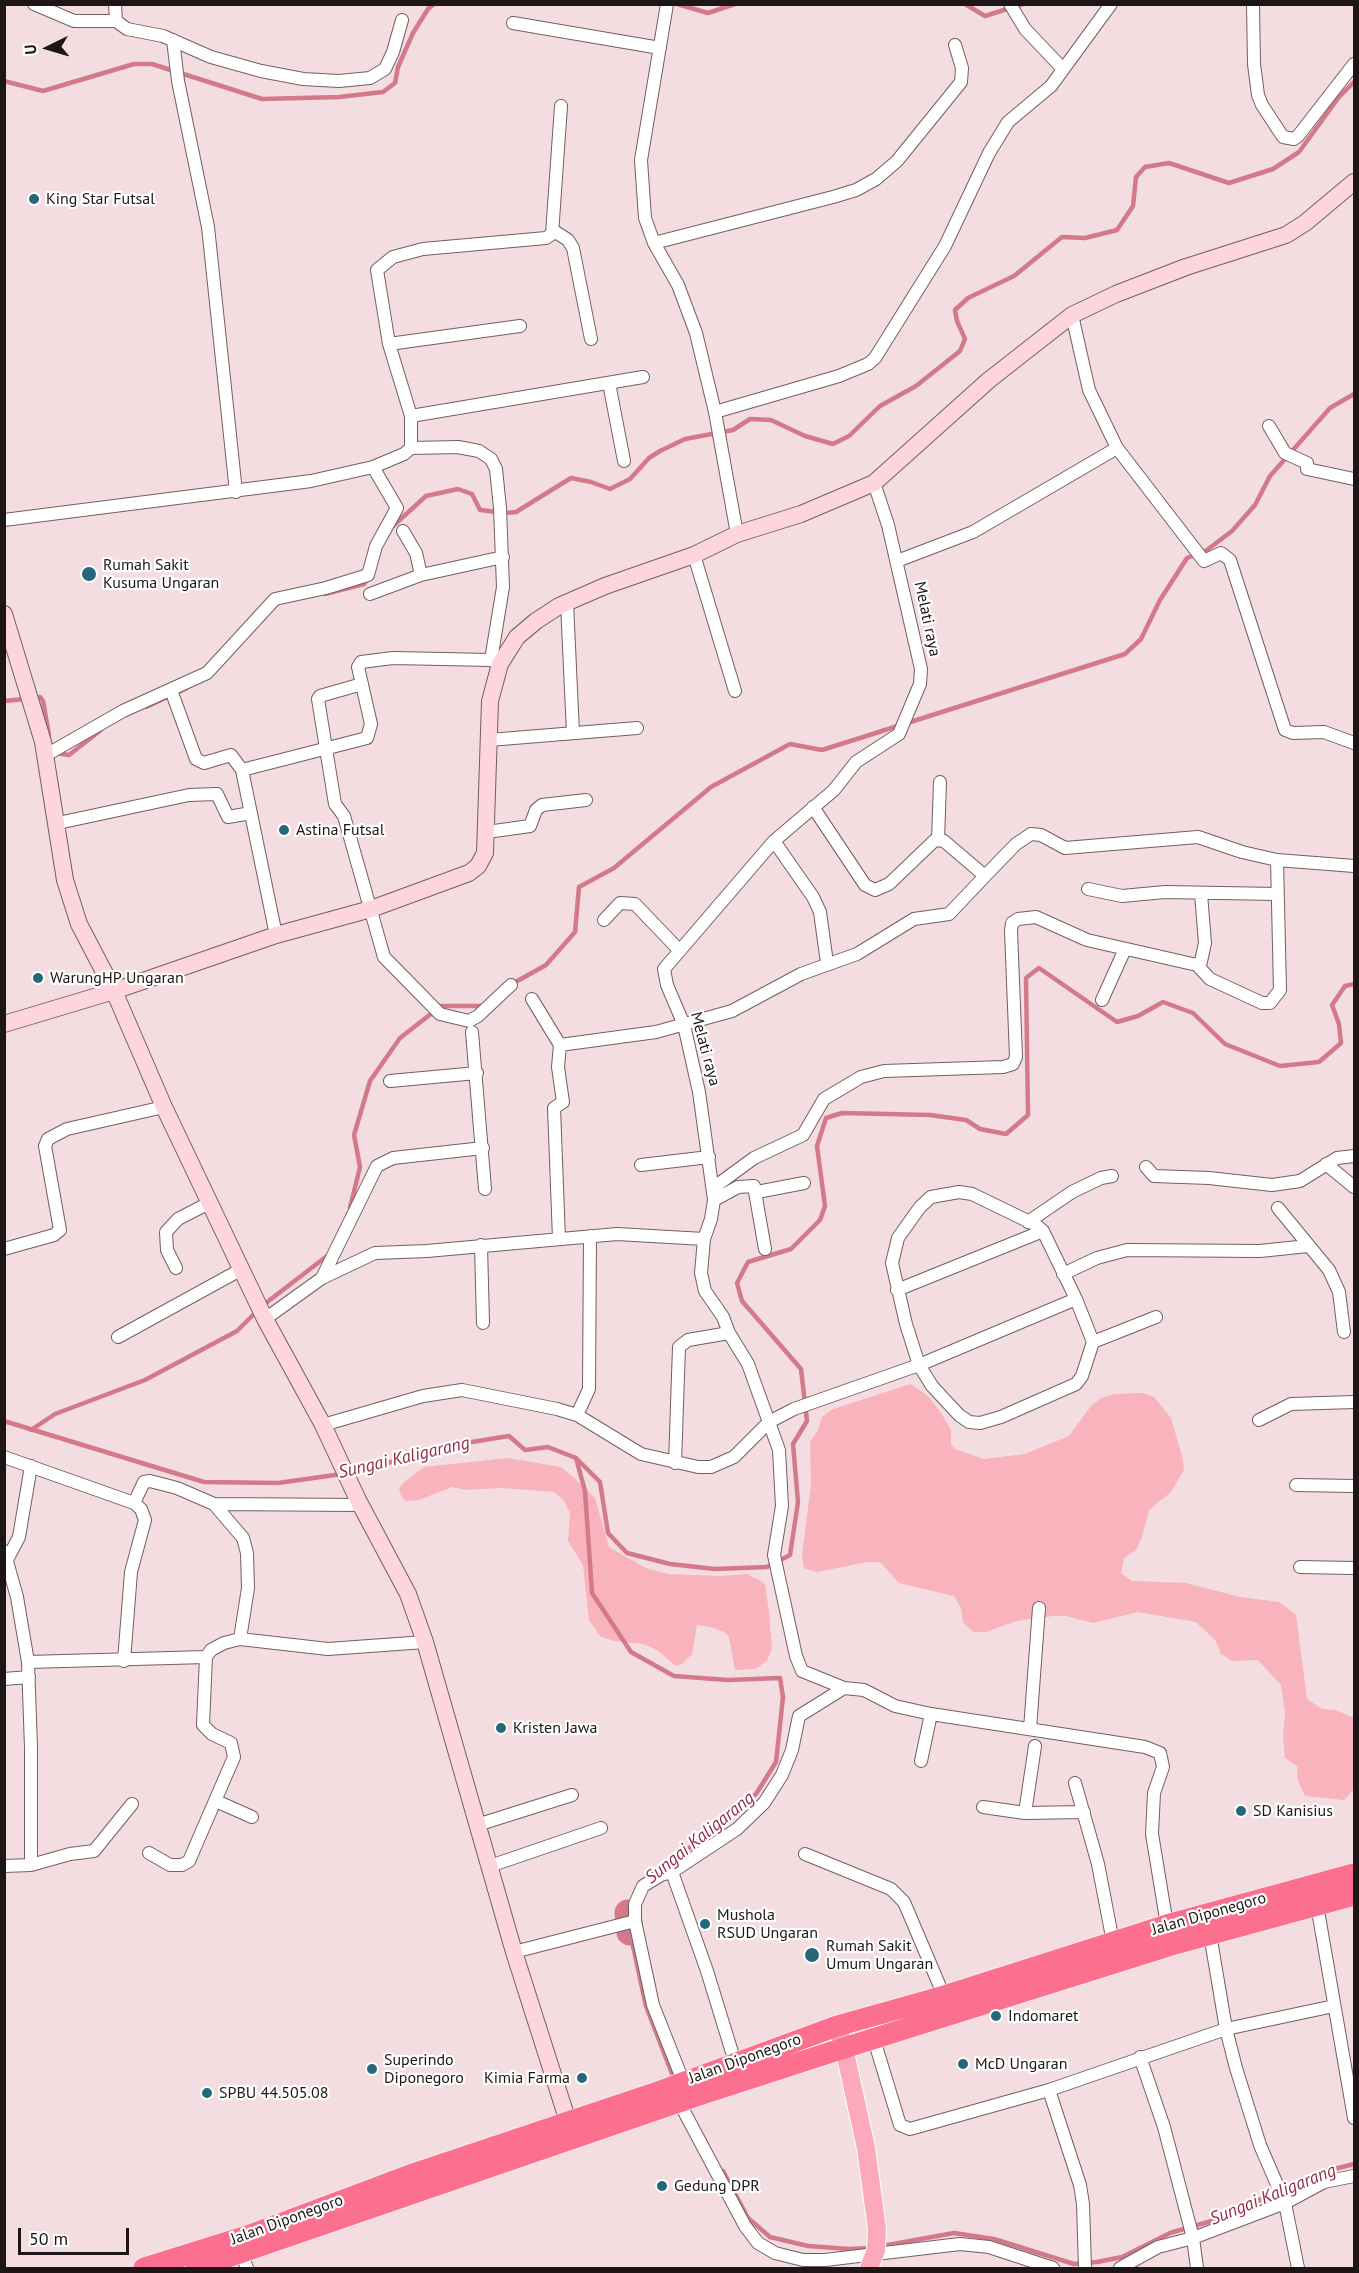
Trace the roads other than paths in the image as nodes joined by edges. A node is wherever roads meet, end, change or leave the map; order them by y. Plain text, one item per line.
1 (34, 4) edge
2 (115, 4) edge
3 (1010, 4) edge
4 (1111, 4) edge
5 (1253, 4) edge
6 (667, 5) edge
7 (402, 20) dead end
8 (116, 21) junction
9 (513, 23) dead end
10 (173, 40) junction
11 (955, 45) dead end
12 (660, 48) junction
13 (1354, 64) edge
14 (1063, 69) junction
15 (561, 106) dead end
16 (1354, 182) edge
17 (554, 231) junction
18 (654, 243) junction
19 (1072, 315) junction
20 (520, 326) dead end
21 (591, 339) dead end
22 (388, 344) junction
23 (643, 377) dead end
24 (609, 383) junction
25 (715, 412) junction
26 (411, 416) junction
27 (1269, 426) dead end
28 (411, 448) junction
29 (1117, 448) junction
30 (624, 461) dead end
31 (373, 467) junction
32 (1354, 478) edge
33 (874, 483) junction
34 (236, 492) junction
35 (4, 520) edge
36 (403, 531) dead end
37 (736, 534) junction
38 (694, 555) junction
39 (503, 557) junction
40 (897, 561) junction
41 (421, 575) junction
42 (369, 594) dead end
43 (567, 603) junction
44 (4, 614) edge
45 (495, 662) junction
46 (362, 684) junction
47 (735, 691) dead end
48 (173, 694) junction
49 (637, 728) dead end
50 (573, 734) junction
51 (489, 740) junction
52 (1354, 743) edge
53 (325, 749) junction
54 (51, 752) junction
55 (242, 770) junction
56 (940, 782) dead end
57 (586, 800) dead end
58 (813, 807) junction
59 (251, 813) junction
60 (58, 823) junction
61 (487, 832) junction
62 (938, 840) junction
63 (774, 841) junction
64 (1276, 860) junction
65 (1354, 866) edge
66 (985, 876) junction
67 (1088, 889) dead end
68 (1201, 894) junction
69 (1276, 894) junction
70 (371, 909) junction
71 (604, 920) dead end
72 (276, 935) junction
73 (1125, 949) junction
74 (679, 950) junction
75 (827, 959) junction
76 (1200, 966) junction
77 (511, 985) dead end
78 (114, 991) junction
79 (532, 999) dead end
80 (1102, 1000) dead end
81 (4, 1024) edge
82 (684, 1025) junction
83 (472, 1032) dead end
84 (560, 1045) junction
85 (477, 1073) junction
86 (390, 1081) dead end
87 (164, 1107) junction
88 (483, 1148) junction
89 (1354, 1156) edge
90 (709, 1157) junction
91 (1326, 1164) junction
92 (641, 1165) dead end
93 (1146, 1167) dead end
94 (1112, 1176) dead end
95 (804, 1184) dead end
96 (1354, 1187) edge
97 (486, 1189) dead end
98 (757, 1192) junction
99 (713, 1194) junction
100 (209, 1203) junction
101 (1278, 1208) dead end
102 (1028, 1222) junction
103 (1043, 1231) junction
104 (590, 1236) junction
105 (559, 1239) junction
106 (704, 1239) junction
107 (481, 1245) junction
108 (1308, 1246) junction
109 (4, 1249) edge
110 (765, 1249) dead end
111 (176, 1268) dead end
112 (242, 1269) junction
113 (1063, 1274) junction
114 (322, 1278) junction
115 (897, 1290) junction
116 (1076, 1299) junction
117 (261, 1311) junction
118 (1156, 1317) dead end
119 (483, 1323) dead end
120 (1344, 1332) dead end
121 (729, 1333) junction
122 (118, 1337) dead end
123 (1093, 1342) junction
124 (919, 1365) junction
125 (1354, 1402) edge
126 (577, 1415) junction
127 (1259, 1420) dead end
128 (769, 1422) junction
129 (323, 1425) junction
130 (4, 1457) edge
131 (675, 1463) junction
132 (31, 1466) junction
133 (1296, 1485) dead end
134 (1354, 1486) edge
135 (359, 1502) junction
136 (134, 1503) junction
137 (214, 1504) junction
138 (6, 1554) edge
139 (1300, 1568) dead end
140 (1354, 1568) edge
141 (1039, 1608) dead end
142 (240, 1640) junction
143 (425, 1642) junction
144 (206, 1658) junction
145 (124, 1661) junction
146 (28, 1662) junction
147 (29, 1677) junction
148 (4, 1679) edge
149 (844, 1688) junction
150 (931, 1714) junction
151 (1030, 1729) junction
152 (1035, 1746) dead end
153 (921, 1761) dead end
154 (1075, 1783) dead end
155 (572, 1795) dead end
156 (216, 1801) junction
157 (132, 1804) dead end
158 (983, 1807) dead end
159 (1084, 1812) junction
160 (1025, 1813) junction
161 (252, 1817) dead end
162 (477, 1825) junction
163 (601, 1828) dead end
164 (148, 1853) dead end
165 (805, 1854) dead end
166 (31, 1864) junction
167 (4, 1866) edge
168 (490, 1866) junction
169 (672, 1872) junction
170 (1354, 1874) edge
171 (1354, 1895) edge
172 (1317, 1905) junction
173 (635, 1921) junction
174 (1167, 1925) junction
175 (1210, 1934) junction
176 (1113, 1942) junction
177 (514, 1952) junction
178 (944, 1996) junction
179 (1334, 2006) junction
180 (867, 2018) junction
181 (837, 2026) junction
182 (1226, 2029) junction
183 (874, 2040) junction
184 (844, 2048) junction
185 (1140, 2057) junction
186 (735, 2062) junction
187 (1049, 2090) junction
188 (685, 2092) junction
189 (1354, 2118) edge
190 (570, 2130) junction
191 (1354, 2176) edge
192 (1282, 2196) junction
193 (333, 2212) junction
194 (1191, 2234) junction
195 (874, 2258) edge
196 (244, 2261) edge
197 (1085, 2267) edge
198 (144, 2268) edge
199 (196, 2268) edge
200 (1053, 2268) edge
201 (1120, 2268) edge
202 (1197, 2268) edge
203 (1298, 2268) edge

1 - 8 street
2 - 8 street
3 - 14 street
4 - 14 street
5 - 13 street
6 - 12 street
7 - 10 street
8 - 10 street
9 - 12 street
10 - 34 street
11 - 18 street
12 - 18 street
14 - 25 street
15 - 17 street
16 - 19 street
17 - 21 street
17 - 22 street
18 - 25 street
19 - 29 street
19 - 33 street
20 - 22 street
22 - 26 street
23 - 24 street
24 - 26 street
24 - 30 street
25 - 37 street
26 - 28 street
27 - 32 street
28 - 31 street
28 - 39 street
29 - 40 street
29 - 52 street
31 - 34 street
31 - 48 street
33 - 37 street
33 - 40 street, Melati raya
34 - 35 street
36 - 41 street
37 - 38 street
38 - 43 street
38 - 47 street
39 - 41 street
39 - 45 street
40 - 58 street, Melati raya
41 - 42 street
43 - 45 street
43 - 50 street
44 - 54 street
45 - 46 street
45 - 51 street
46 - 53 street
46 - 53 street
48 - 54 street
48 - 55 street
49 - 50 street
50 - 51 street
51 - 61 street
53 - 55 street
53 - 70 street
54 - 60 street
55 - 59 street
56 - 62 street
57 - 61 street
58 - 62 street
58 - 63 street, Melati raya
59 - 60 street
59 - 72 street
60 - 78 street
61 - 70 street
62 - 66 street
63 - 74 street, Melati raya
63 - 75 street
64 - 65 street
64 - 66 street
64 - 69 street
66 - 75 street
67 - 68 street
68 - 69 street
68 - 76 street
69 - 76 street
70 - 72 street
70 - 77 street
71 - 74 street
72 - 78 street
73 - 76 street
73 - 80 street
73 - 99 street
74 - 82 street, Melati raya
75 - 82 street
78 - 81 street
78 - 87 street
79 - 84 street
82 - 84 street
82 - 90 street, Melati raya
83 - 85 street
84 - 105 street
85 - 86 street
85 - 88 street
87 - 100 street
87 - 109 street
88 - 97 street
88 - 114 street
89 - 91 street
90 - 92 street
90 - 99 street, Melati raya
91 - 93 street
91 - 96 street
94 - 102 street
95 - 98 street
98 - 99 street
98 - 110 street
99 - 106 street, Melati raya
100 - 111 street
100 - 112 street
101 - 108 street
102 - 103 street
102 - 115 street
103 - 113 street
103 - 115 street
104 - 105 street
104 - 106 street
104 - 126 street
105 - 107 street
106 - 121 street, Melati raya
107 - 114 street
107 - 119 street
108 - 113 street
108 - 120 street
112 - 117 street
112 - 122 street
113 - 116 street
114 - 117 street
115 - 124 street
116 - 123 street
116 - 124 street
117 - 129 street
118 - 123 street
121 - 128 street, Melati raya
121 - 131 street
123 - 124 street
124 - 128 street
125 - 127 street
126 - 129 street
126 - 131 street
128 - 131 street
128 - 149 street, Melati raya
129 - 135 street
130 - 132 street
132 - 136 street
132 - 138 street
133 - 134 street
135 - 137 street
135 - 143 street
136 - 137 street
136 - 145 street
137 - 142 street
138 - 146 street
139 - 140 street
141 - 151 street
142 - 143 street
142 - 144 street
143 - 162 street
144 - 145 street
144 - 156 street
145 - 146 street
146 - 147 street
147 - 148 street
147 - 166 street
149 - 150 street
149 - 169 street
150 - 151 street
150 - 153 street
151 - 174 street
152 - 160 street
154 - 159 street
155 - 162 street
156 - 161 street
156 - 164 street
157 - 166 street
158 - 160 street
159 - 160 street
159 - 176 street
162 - 168 street
163 - 168 street
165 - 178 street
166 - 167 street
168 - 177 street
169 - 173 street
169 - 186 street
170 - 174 highway, Jalan Diponegoro
171 - 172 highway, Jalan Diponegoro
172 - 175 highway, Jalan Diponegoro
172 - 179 street
173 - 177 street
173 - 188 street
174 - 176 highway, Jalan Diponegoro
175 - 182 street
175 - 183 highway, Jalan Diponegoro
176 - 178 highway, Jalan Diponegoro
177 - 190 street
178 - 180 highway, Jalan Diponegoro
179 - 182 street
179 - 189 street
180 - 181 highway, Jalan Diponegoro
180 - 183 street
181 - 184 main road
181 - 186 highway, Jalan Diponegoro
182 - 185 street
182 - 192 street
183 - 184 highway, Jalan Diponegoro
183 - 187 street
184 - 188 highway, Jalan Diponegoro
184 - 195 main road
185 - 187 street
185 - 194 street
186 - 188 highway, Jalan Diponegoro
187 - 197 street
188 - 190 highway, Jalan Diponegoro
188 - 195 street
190 - 193 highway, Jalan Diponegoro
191 - 192 street
192 - 194 street
192 - 203 street
193 - 196 highway, Jalan Diponegoro
193 - 198 highway, Jalan Diponegoro
194 - 201 street
194 - 202 street
195 - 200 street
196 - 199 highway, Jalan Diponegoro

